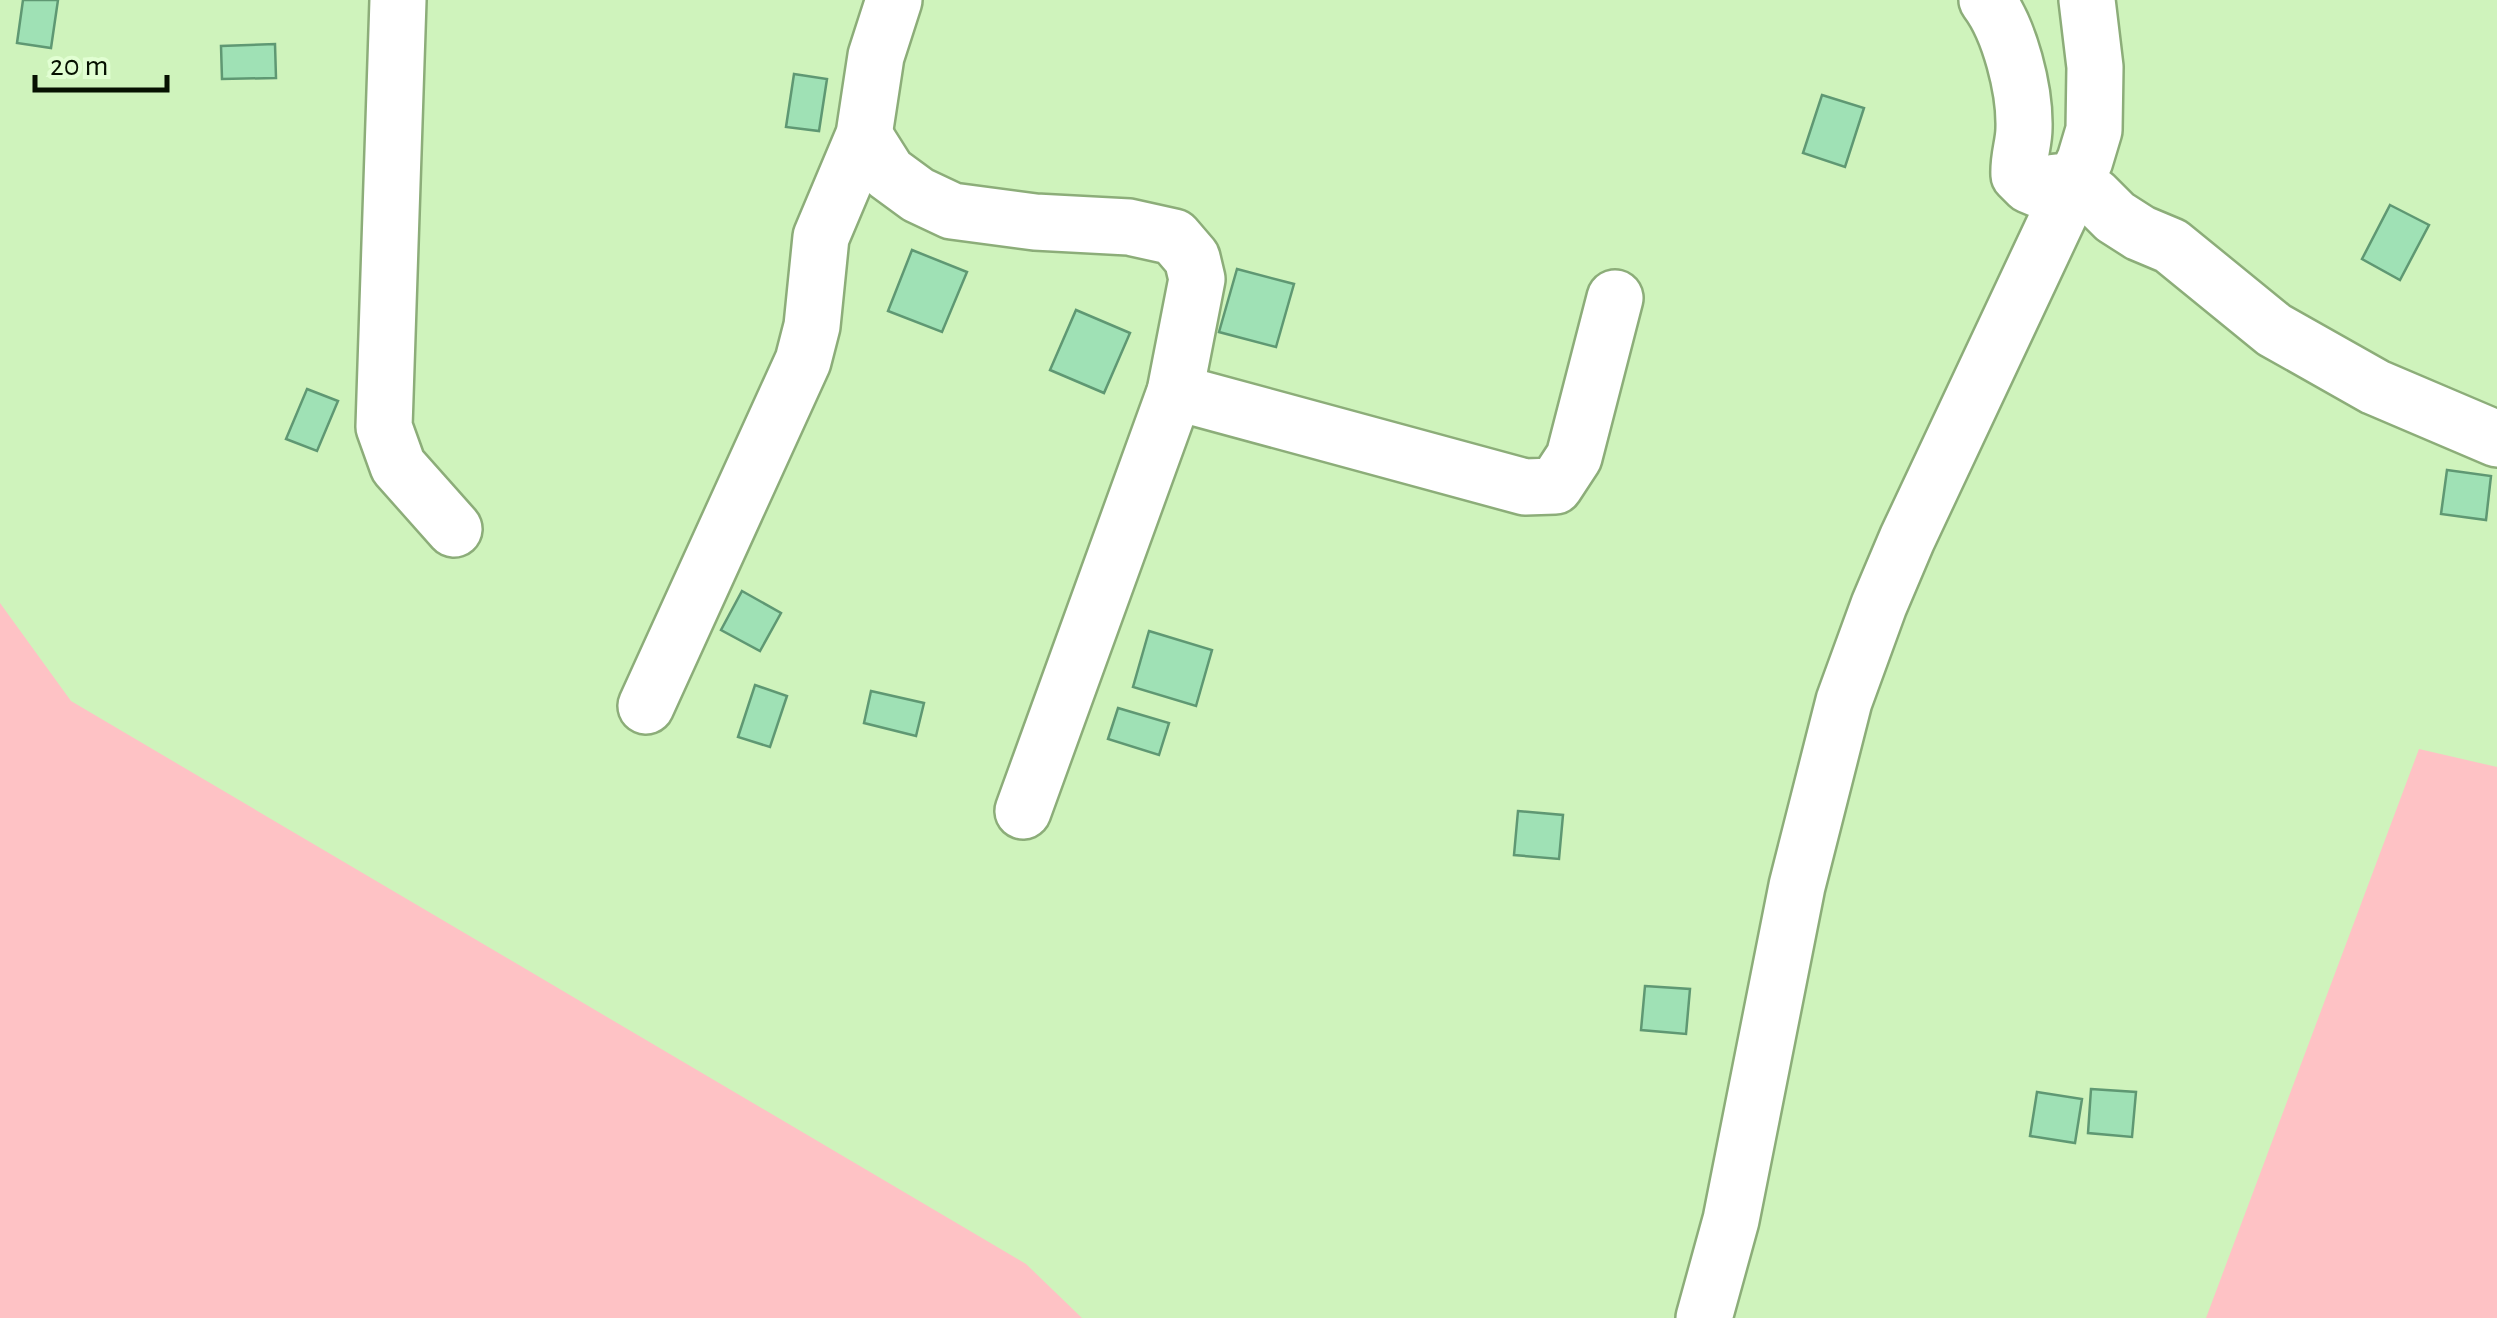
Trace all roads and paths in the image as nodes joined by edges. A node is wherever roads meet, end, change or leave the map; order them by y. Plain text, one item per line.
1 (398, 0) edge
2 (894, 0) edge
3 (1988, 0) edge
4 (2087, 0) edge
5 (864, 135) junction
6 (2074, 182) junction
7 (1615, 298) dead end
8 (1175, 392) junction
9 (2497, 439) edge
10 (454, 529) dead end
11 (646, 706) dead end
12 (1023, 811) dead end
13 (1704, 1318) edge

1 - 10 street
2 - 5 street
3 - 6 street
4 - 6 street
5 - 8 street
5 - 11 street
6 - 9 street
6 - 13 street
7 - 8 street
8 - 12 street

